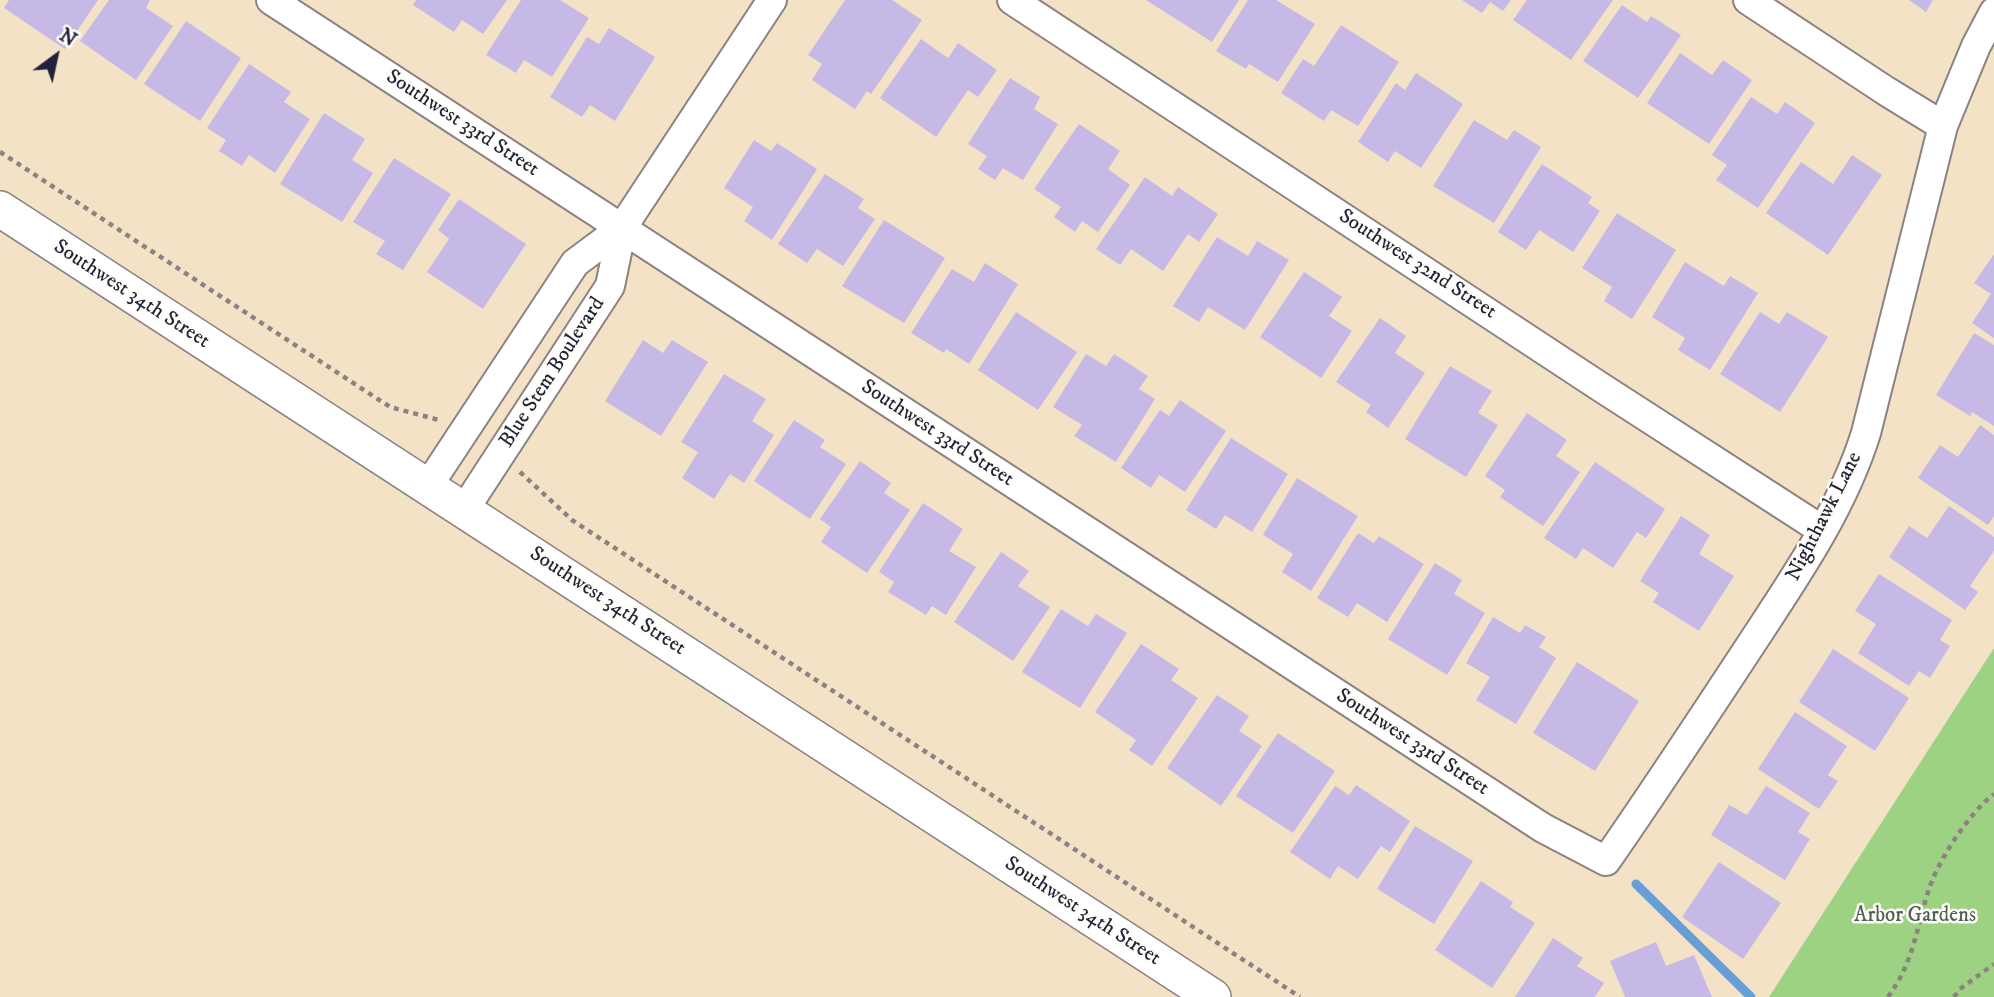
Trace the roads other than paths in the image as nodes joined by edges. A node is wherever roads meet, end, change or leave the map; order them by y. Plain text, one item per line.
1 (271, 0) edge
2 (772, 0) edge
3 (1012, 0) edge
4 (1748, 0) edge
5 (1994, 12) edge
6 (1943, 126) junction
7 (0, 209) edge
8 (622, 228) junction
9 (428, 486) junction
10 (464, 510) junction
11 (1822, 530) junction
12 (1606, 861) joint
13 (1213, 997) edge

1 - 8 street, Southwest 33rd Street
2 - 8 street, Blue Stem Boulevard
3 - 11 street, Southwest 32nd Street
4 - 6 street
5 - 6 street, Nighthawk Lane
6 - 11 street, Nighthawk Lane
7 - 9 street, Southwest 34th Street
8 - 9 street, Blue Stem Boulevard
8 - 10 street, Blue Stem Boulevard
8 - 12 street, Southwest 33rd Street
9 - 10 street, Southwest 34th Street
10 - 13 street, Southwest 34th Street
11 - 12 street, Nighthawk Lane

